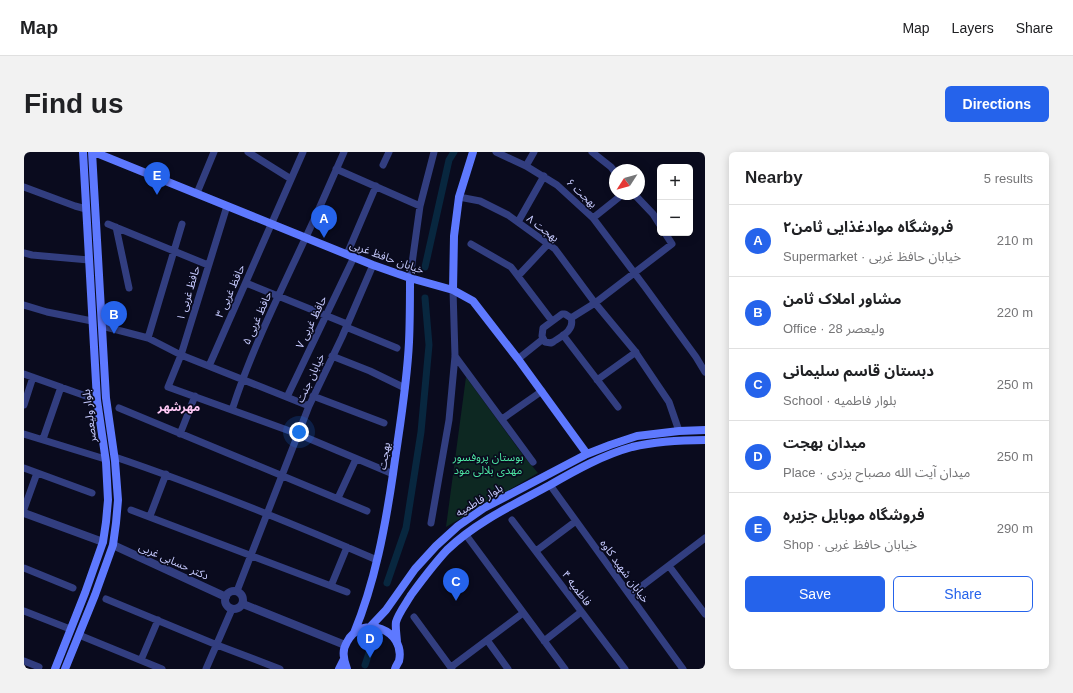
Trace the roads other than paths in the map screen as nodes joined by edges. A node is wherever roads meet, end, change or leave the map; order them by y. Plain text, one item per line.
1 (82, 152) edge
2 (93, 152) edge
3 (214, 152) edge
4 (248, 152) edge
5 (302, 152) edge
6 (344, 152) edge
7 (389, 152) edge
8 (434, 152) edge
9 (473, 152) edge
10 (496, 152) edge
11 (534, 152) edge
12 (592, 152) edge
13 (259, 155) edge
14 (383, 165) dead end
15 (609, 165) edge
16 (526, 166) junction
17 (336, 169) junction
18 (544, 176) junction
19 (291, 179) junction
20 (376, 186) junction
21 (25, 188) edge
22 (197, 193) junction
23 (459, 197) junction
24 (616, 200) edge
25 (640, 200) edge
26 (226, 206) junction
27 (420, 206) junction
28 (86, 209) junction
29 (593, 218) junction
30 (657, 220) edge
31 (518, 222) junction
32 (108, 224) dead end
33 (182, 224) dead end
34 (272, 224) junction
35 (116, 227) junction
36 (667, 236) edge
37 (306, 238) junction
38 (471, 244) dead end
39 (548, 244) junction
40 (174, 251) junction
41 (24, 253) edge
42 (351, 256) junction
43 (89, 260) junction
44 (373, 265) junction
45 (208, 266) junction
46 (634, 272) junction
47 (518, 276) junction
48 (410, 278) junction
49 (246, 283) junction
50 (129, 288) dead end
51 (453, 290) junction
52 (278, 296) junction
53 (595, 303) junction
54 (24, 305) edge
55 (326, 316) junction
56 (570, 318) junction
57 (92, 321) junction
58 (552, 321) junction
59 (102, 326) junction
60 (346, 326) junction
61 (562, 335) junction
62 (148, 338) junction
63 (543, 339) junction
64 (397, 348) dead end
65 (636, 352) junction
66 (181, 355) junction
67 (332, 356) junction
68 (455, 356) junction
69 (518, 358) junction
70 (209, 366) junction
71 (705, 372) edge
72 (24, 374) edge
73 (34, 377) junction
74 (242, 379) junction
75 (597, 380) junction
76 (61, 387) junction
77 (405, 388) junction
78 (542, 391) junction
79 (195, 396) junction
80 (313, 396) junction
81 (287, 397) junction
82 (97, 400) junction
83 (24, 405) edge
84 (309, 406) junction
85 (618, 407) dead end
86 (119, 408) dead end
87 (232, 410) junction
88 (502, 420) junction
89 (384, 422) dead end
90 (705, 430) edge
91 (679, 431) junction
92 (24, 434) edge
93 (180, 434) junction
94 (298, 434) junction
95 (43, 440) junction
96 (705, 440) edge
97 (587, 454) junction
98 (115, 457) junction
99 (105, 459) junction
100 (356, 459) junction
101 (533, 462) dead end
102 (24, 468) edge
103 (37, 474) junction
104 (166, 474) junction
105 (393, 474) junction
106 (282, 475) junction
107 (550, 485) junction
108 (92, 493) dead end
109 (338, 498) junction
110 (24, 509) edge
111 (130, 510) dead end
112 (367, 511) dead end
113 (24, 513) edge
114 (266, 514) junction
115 (150, 516) junction
116 (512, 520) dead end
117 (576, 521) junction
118 (106, 522) junction
119 (431, 523) dead end
120 (116, 524) junction
121 (466, 535) junction
122 (705, 538) edge
123 (103, 542) junction
124 (113, 545) junction
125 (347, 547) junction
126 (536, 551) junction
127 (250, 555) junction
128 (377, 560) junction
129 (669, 566) junction
130 (24, 568) edge
131 (92, 573) junction
132 (101, 577) junction
133 (331, 586) junction
134 (73, 588) dead end
135 (237, 592) junction
136 (347, 592) dead end
137 (630, 595) junction
138 (226, 597) junction
139 (106, 599) dead end
140 (243, 604) junction
141 (232, 609) junction
142 (704, 609) edge
143 (24, 611) edge
144 (582, 612) junction
145 (523, 613) junction
146 (414, 617) dead end
147 (158, 620) junction
148 (370, 627) junction
149 (70, 629) junction
150 (354, 633) junction
151 (79, 635) junction
152 (487, 640) junction
153 (544, 641) junction
154 (397, 643) junction
155 (217, 645) junction
156 (345, 645) junction
157 (344, 659) junction
158 (141, 660) junction
159 (24, 661) edge
160 (39, 667) dead end
161 (277, 668) edge
162 (451, 668) edge
163 (55, 669) edge
164 (65, 669) edge
165 (162, 669) edge
166 (206, 669) edge
167 (339, 669) edge
168 (348, 669) edge
169 (395, 669) edge
170 (508, 669) edge
171 (565, 669) edge
172 (625, 669) edge
173 (683, 669) edge

1 - 28 main road, بلوار ولیعصر
2 - 22 main road, خیابان حافظ غربی
2 - 59 main road, بلوار ولیعصر
3 - 22 street
4 - 13 street
5 - 19 street, حافظ غربی ۳
6 - 17 street, حافظ غربی ۵
7 - 14 street
8 - 27 street
9 - 23 main road
10 - 16 street, بهجت ۶
11 - 16 street
12 - 15 street
13 - 19 street
16 - 18 street, بهجت ۶
17 - 20 street
17 - 37 street, حافظ غربی ۵
18 - 29 street, بهجت ۶
18 - 31 street
19 - 34 street, حافظ غربی ۳
20 - 27 street
20 - 42 street, حافظ غربی ۷
21 - 28 street
22 - 26 main road, خیابان حافظ غربی
23 - 31 street, بهجت ۸
23 - 51 main road
24 - 29 street
25 - 30 street
26 - 34 main road, خیابان حافظ غربی
26 - 45 street, حافظ غربی ۱
27 - 48 street
28 - 43 main road, بلوار ولیعصر
29 - 46 street, بهجت ۶
31 - 39 street, بهجت ۸
32 - 35 street
33 - 40 street
34 - 37 main road, خیابان حافظ غربی
34 - 49 street, حافظ غربی ۳
35 - 40 street
35 - 50 street
36 - 46 street
37 - 42 main road, خیابان حافظ غربی
37 - 52 street, حافظ غربی ۵
38 - 47 street
39 - 47 street
39 - 53 street, بهجت ۸
40 - 45 street
40 - 62 street
41 - 43 street
42 - 44 main road, خیابان حافظ غربی
42 - 55 street, حافظ غربی ۷
43 - 57 main road, بلوار ولیعصر
44 - 48 main road, خیابان حافظ غربی
44 - 60 street, خیابان جنت
45 - 66 street, حافظ غربی ۱
46 - 53 street
46 - 71 street, بهجت ۶
47 - 58 street
48 - 51 main road, خیابان حافظ غربی
48 - 77 main road, بهجت
49 - 52 street
49 - 70 street, حافظ غربی ۳
51 - 68 street
51 - 69 main road, خیابان حافظ غربی
52 - 55 street
52 - 74 street, حافظ غربی ۵
53 - 56 street
53 - 65 street, بهجت ۸
54 - 57 street
55 - 60 street
55 - 81 street, حافظ غربی ۷
56 - 58 street
56 - 61 street
57 - 82 main road, بلوار ولیعصر
58 - 63 street
59 - 62 street
59 - 98 main road, بلوار ولیعصر
60 - 64 street
60 - 67 street, خیابان جنت
61 - 63 street
61 - 75 street
62 - 66 street
63 - 69 street
65 - 75 street
65 - 91 street, بهجت ۸
66 - 70 street
66 - 79 street, حافظ غربی ۱
67 - 77 street
67 - 80 street, خیابان جنت
68 - 88 street
68 - 119 street
69 - 78 main road, خیابان حافظ غربی
70 - 74 street
72 - 73 street
73 - 76 street
73 - 83 street
74 - 81 street
74 - 87 street, حافظ غربی ۵
75 - 85 street
76 - 82 street
76 - 95 street
77 - 105 main road, بهجت
78 - 88 street
78 - 97 main road, خیابان حافظ غربی
79 - 87 street
79 - 93 street
80 - 84 street, خیابان جنت
80 - 89 street
81 - 84 street
82 - 99 main road, بلوار ولیعصر
84 - 94 street, خیابان جنت
86 - 93 street
87 - 94 street
88 - 101 street
90 - 91 main road, بلوار فاطمیه
91 - 97 main road, بلوار فاطمیه
92 - 95 street
93 - 106 street
94 - 100 street
94 - 106 street, خیابان جنت
95 - 99 street
96 - 107 main road, بلوار فاطمیه
97 - 148 main road, بلوار فاطمیه
98 - 104 street
98 - 120 main road, بلوار ولیعصر
99 - 118 main road, بلوار ولیعصر
100 - 105 street
100 - 109 street
102 - 103 street
103 - 108 street
103 - 110 street
104 - 114 street
104 - 115 street
105 - 128 main road, بهجت
106 - 109 street
106 - 114 street, خیابان جنت
107 - 117 street, خیابان شهید کاوه
107 - 121 main road, بلوار فاطمیه
109 - 112 street
111 - 115 street
113 - 123 street
114 - 125 street
114 - 127 street, خیابان جنت
115 - 127 street
116 - 126 street, فاطمیه ۴
117 - 126 street
117 - 137 street, خیابان شهید کاوه
118 - 120 main road
118 - 123 main road, بلوار ولیعصر
120 - 124 main road, بلوار ولیعصر
121 - 145 street
121 - 154 main road, بلوار فاطمیه
122 - 129 street
123 - 124 main road
123 - 131 main road, بلوار ولیعصر
124 - 132 main road, بلوار ولیعصر
124 - 138 street, دکتر حسابی غربی
125 - 128 street
125 - 133 street
126 - 144 street, فاطمیه ۴
127 - 133 street
127 - 135 street, خیابان جنت
128 - 150 main road, بهجت
129 - 137 street
129 - 142 street
130 - 134 street
131 - 132 main road
131 - 149 main road, بلوار ولیعصر
132 - 151 main road, بلوار ولیعصر
133 - 136 street
135 - 138 street
135 - 140 street
137 - 173 street, خیابان شهید کاوه
138 - 141 street
139 - 147 street
140 - 141 street
140 - 156 street
141 - 155 street
143 - 149 street
144 - 153 street
144 - 172 street, فاطمیه ۴
145 - 152 street
145 - 153 street
146 - 162 street
147 - 155 street
147 - 158 street
148 - 150 main road
148 - 154 main road
149 - 163 main road, بلوار ولیعصر
150 - 156 main road, بهجت
151 - 158 street
151 - 164 main road, بلوار ولیعصر
152 - 162 street
152 - 170 street
153 - 171 street
154 - 169 main road, بلوار فاطمیه
155 - 161 street
155 - 166 street
156 - 157 main road
157 - 167 main road
157 - 168 main road
158 - 165 street
159 - 160 street

